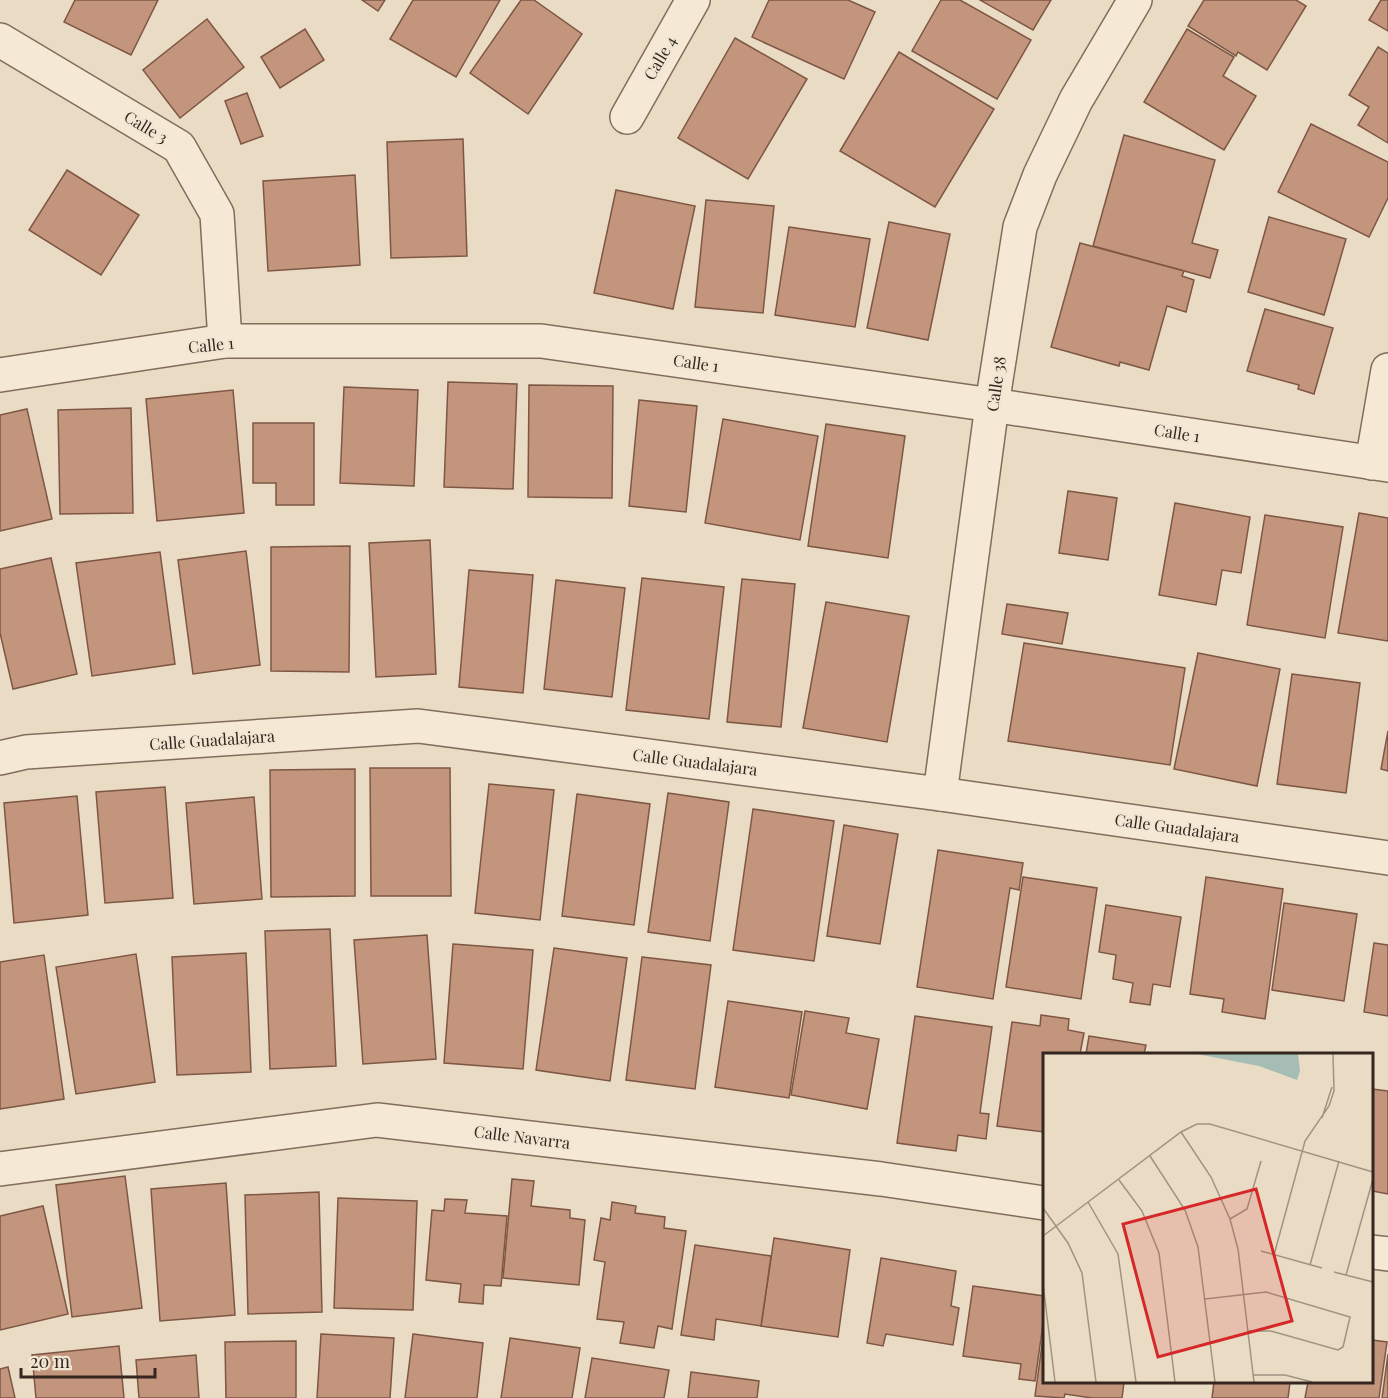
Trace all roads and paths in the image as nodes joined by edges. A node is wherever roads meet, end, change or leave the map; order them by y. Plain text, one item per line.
1 (693, 0) edge
2 (1135, 0) edge
3 (0, 40) edge
4 (627, 117) dead end
5 (225, 341) junction
6 (1388, 369) edge
7 (0, 375) edge
8 (992, 405) junction
9 (1380, 464) edge
10 (0, 758) edge
11 (940, 794) junction
12 (1388, 858) edge
13 (0, 1169) edge
14 (1043, 1203) edge
15 (1373, 1252) edge
16 (1388, 1254) edge

1 - 4 street, Calle 4
2 - 8 street, Calle 38
3 - 5 street, Calle 3
5 - 7 street, Calle 1
5 - 8 street, Calle 1
6 - 9 street
8 - 9 street, Calle 1
8 - 11 street, Calle 38
10 - 11 street, Calle Guadalajara
11 - 12 street, Calle Guadalajara
13 - 14 street, Calle Navarra
15 - 16 street

